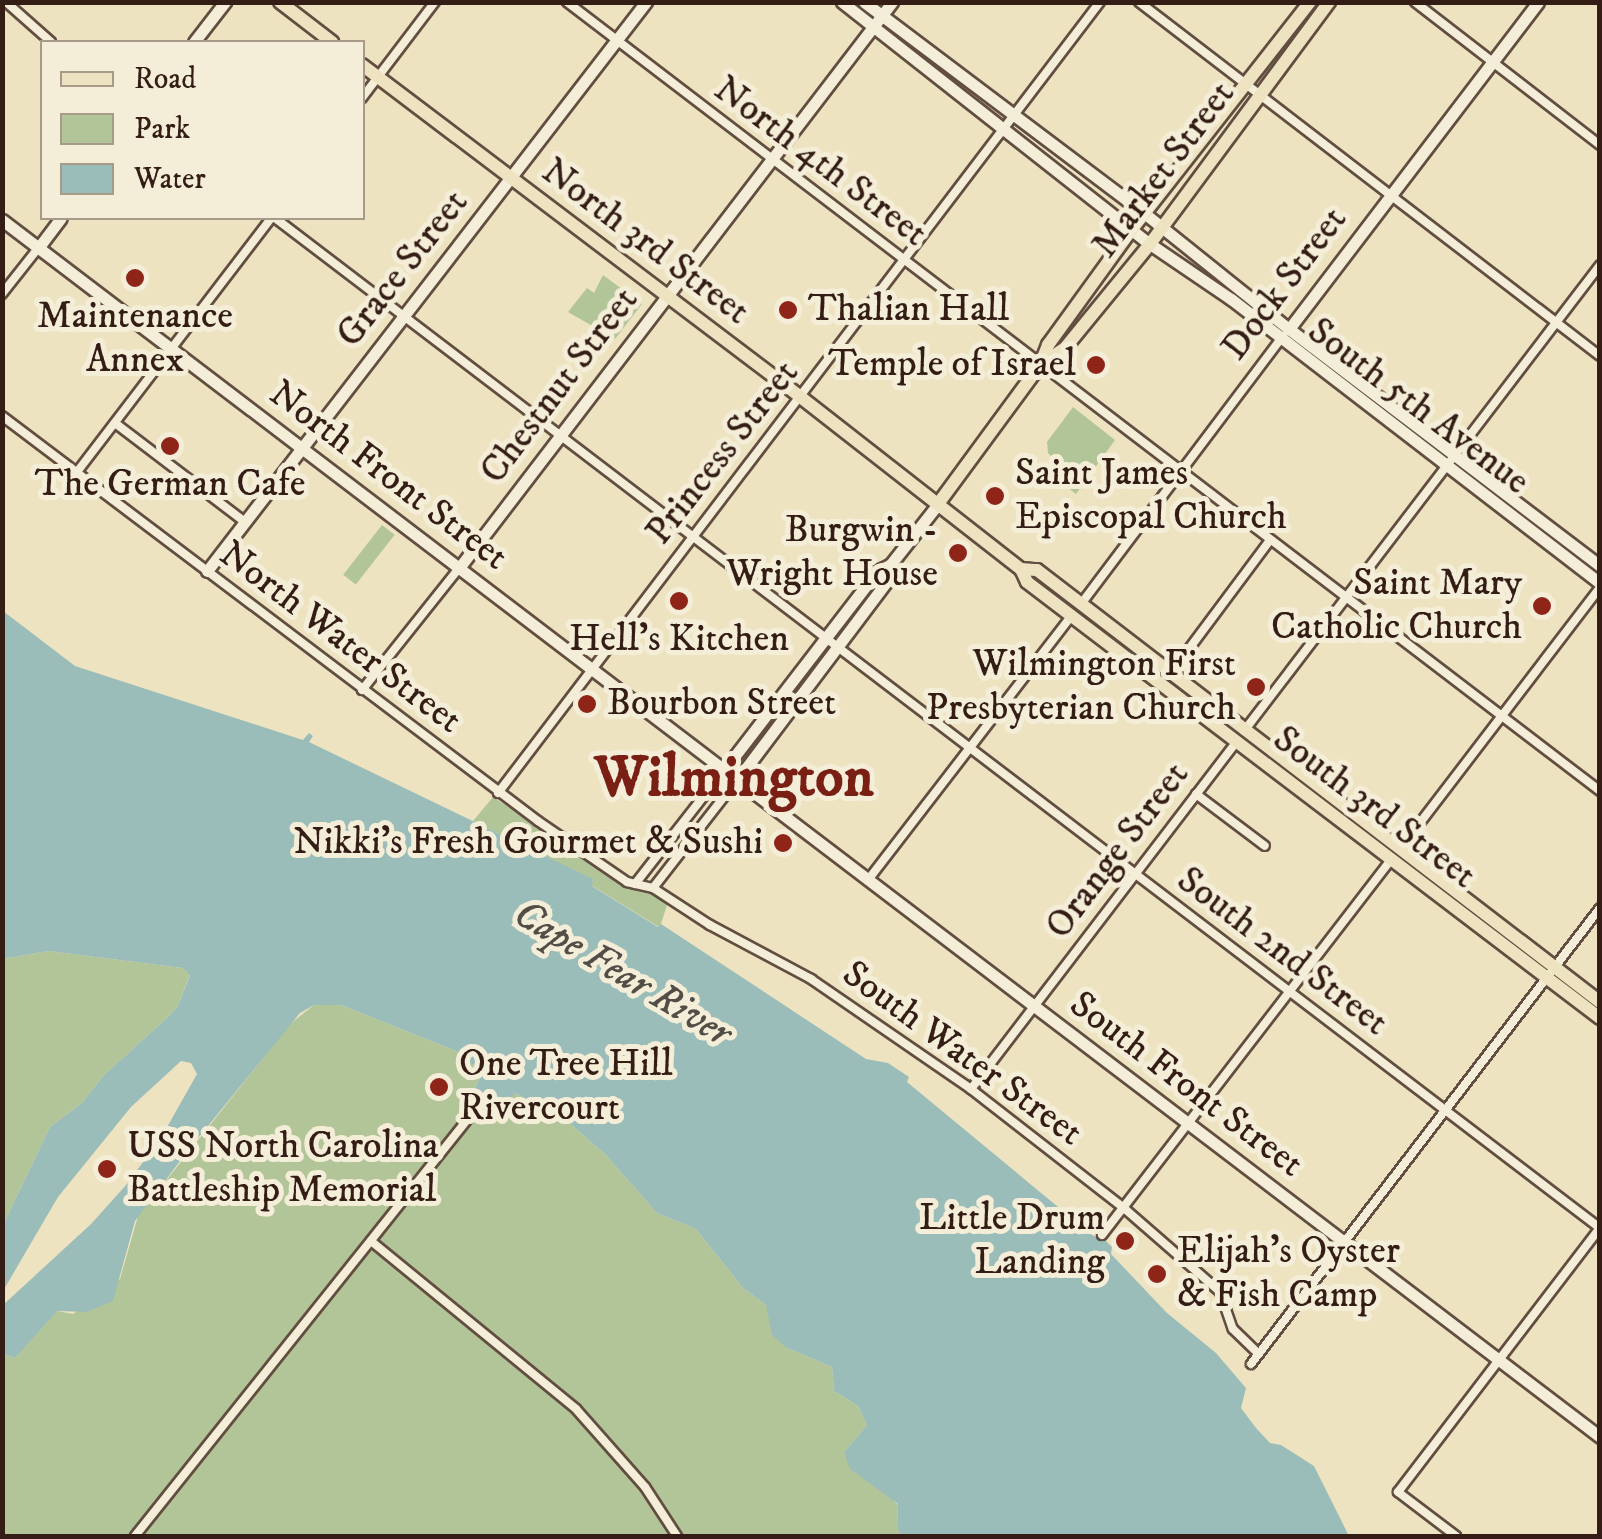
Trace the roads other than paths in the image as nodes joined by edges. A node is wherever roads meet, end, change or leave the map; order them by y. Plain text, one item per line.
1 (225, 2) edge
2 (280, 2) edge
3 (436, 2) edge
4 (566, 2) edge
5 (646, 2) edge
6 (842, 2) edge
7 (864, 2) edge
8 (892, 2) edge
9 (1100, 2) edge
10 (1139, 2) edge
11 (1310, 2) edge
12 (1329, 2) edge
13 (1415, 2) edge
14 (1538, 2) edge
15 (10, 5) edge
16 (878, 21) junction
17 (49, 40) edge
18 (196, 40) edge
19 (329, 40) edge
20 (616, 41) junction
21 (1493, 62) junction
22 (365, 67) edge
23 (379, 78) junction
24 (1246, 86) junction
25 (365, 94) edge
26 (1258, 96) junction
27 (1010, 122) junction
28 (1600, 145) edge
29 (772, 160) junction
30 (511, 178) junction
31 (1390, 196) junction
32 (1144, 213) junction
33 (2, 220) edge
34 (59, 220) edge
35 (271, 220) edge
36 (276, 220) edge
37 (1162, 226) junction
38 (1132, 229) junction
39 (1150, 244) junction
40 (38, 247) junction
41 (905, 260) junction
42 (1600, 265) edge
43 (2, 294) edge
44 (668, 296) junction
45 (406, 314) junction
46 (1556, 322) junction
47 (1284, 334) junction
48 (172, 349) junction
49 (1600, 356) edge
50 (1040, 365) junction
51 (801, 397) junction
52 (2, 416) edge
53 (115, 423) junction
54 (560, 436) junction
55 (303, 448) junction
56 (1454, 455) junction
57 (1446, 466) junction
58 (1179, 470) junction
59 (77, 472) junction
60 (938, 504) junction
61 (245, 522) junction
62 (693, 536) junction
63 (1270, 540) junction
64 (890, 565) junction
65 (1600, 566) edge
66 (459, 568) junction
67 (207, 571) junction
68 (1600, 585) edge
69 (1346, 598) junction
70 (1076, 610) junction
71 (825, 637) junction
72 (836, 647) junction
73 (592, 669) junction
74 (1170, 674) junction
75 (362, 690) junction
76 (1501, 716) junction
77 (1240, 736) junction
78 (968, 748) junction
79 (724, 770) junction
80 (737, 780) junction
81 (1600, 791) edge
82 (498, 792) junction
83 (1196, 794) junction
84 (1265, 846) dead end
85 (1396, 854) junction
86 (1134, 874) junction
87 (868, 880) junction
88 (635, 884) junction
89 (653, 888) junction
90 (1600, 908) edge
91 (1550, 972) junction
92 (1290, 993) junction
93 (1600, 1002) edge
94 (1034, 1007) junction
95 (1600, 1018) edge
96 (971, 1088) junction
97 (1444, 1110) junction
98 (471, 1115) dead end
99 (1189, 1125) junction
100 (1125, 1209) junction
101 (1600, 1228) edge
102 (1102, 1235) dead end
103 (372, 1241) junction
104 (1344, 1242) junction
105 (1260, 1354) junction
106 (1498, 1360) junction
107 (1251, 1364) dead end
108 (1600, 1437) edge
109 (135, 1536) edge
110 (676, 1536) edge
111 (1456, 1536) edge

1 - 18 street
2 - 19 main road
3 - 23 street
4 - 20 street, North 4th Street
5 - 20 street, Grace Street
6 - 16 street
7 - 16 street
8 - 16 street, Chestnut Street
9 - 27 street, Princess Street
10 - 24 street
11 - 24 main road, Market Street
12 - 26 main road, Market Street
13 - 21 street
14 - 21 street, Dock Street
15 - 17 street
16 - 27 street
16 - 29 street, Chestnut Street
20 - 29 street, North 4th Street
20 - 30 street, Grace Street
21 - 28 street
21 - 31 street, Dock Street
22 - 23 main road, North 3rd Street
23 - 25 street
23 - 30 main road, North 3rd Street
24 - 26 street
24 - 32 main road, Market Street
26 - 31 street
26 - 37 main road, Market Street
27 - 32 street, South 5th Avenue
27 - 38 street, South 5th Avenue
27 - 41 street, Princess Street
29 - 41 street, North 4th Street
29 - 44 street, Chestnut Street
30 - 44 main road, North 3rd Street
30 - 45 street, Grace Street
31 - 46 street
31 - 47 street, Dock Street
32 - 37 street, South 5th Avenue
32 - 38 main road, Market Street
33 - 40 street, North Front Street
34 - 40 street
35 - 48 street
36 - 45 street, South 2nd Street
37 - 39 main road, Market Street
37 - 47 street, South 5th Avenue
38 - 39 street, South 5th Avenue
38 - 50 main road, Market Street
39 - 47 street, South 5th Avenue
39 - 50 main road, Market Street
40 - 43 street
40 - 48 street, North Front Street
41 - 50 street, North 4th Street
41 - 51 street, Princess Street
42 - 46 street, Orange Street
44 - 51 main road, North 3rd Street
44 - 54 street, Chestnut Street
45 - 54 street, South 2nd Street
45 - 55 street, Grace Street
46 - 49 street
46 - 56 street, Orange Street
47 - 56 street, South 5th Avenue
47 - 57 street, South 5th Avenue
47 - 58 street, Dock Street
48 - 53 street
48 - 55 street, North Front Street
50 - 58 street, North 4th Street
50 - 60 main road, Market Street
51 - 60 main road, North 3rd Street
51 - 62 street, Princess Street
52 - 59 street, North Water Street
53 - 59 street
53 - 61 street
54 - 62 street, South 2nd Street
54 - 66 street, Chestnut Street
55 - 61 street, Grace Street
55 - 66 street, North Front Street
56 - 57 street, Orange Street
56 - 65 street, South 5th Avenue
57 - 68 street, South 5th Avenue
57 - 69 street, Orange Street
58 - 63 street, North 4th Street
58 - 70 street, Dock Street
59 - 67 street, North Water Street
60 - 64 street, Market Street
60 - 70 main road, South 3rd Street
61 - 67 street, Grace Street
62 - 71 street, South 2nd Street
62 - 73 street, Princess Street
63 - 69 street, North 4th Street
63 - 74 street
64 - 71 street, Market Street
64 - 72 street, Market Street
66 - 73 street, North Front Street
66 - 75 street
67 - 75 street, North Water Street
68 - 76 street
69 - 76 street, North 4th Street
69 - 77 street, Orange Street
70 - 74 main road, South 3rd Street
70 - 77 main road, South 3rd Street
70 - 78 street, Dock Street
71 - 72 street, South 2nd Street
71 - 79 street, Market Street
72 - 78 street, South 2nd Street
72 - 80 street, Market Street
73 - 79 street, North Front Street
73 - 82 street, Princess Street
74 - 77 main road, South 3rd Street
75 - 82 street, North Water Street
76 - 81 street, North 4th Street
76 - 85 street
77 - 83 street, Orange Street
77 - 85 main road, South 3rd Street
78 - 86 street, South 2nd Street
78 - 87 street, Dock Street
79 - 80 street, North Front Street
79 - 88 street, Market Street
80 - 87 street, South Front Street
80 - 89 street, Market Street
82 - 88 street, North Water Street
83 - 84 street
83 - 86 street, Orange Street
85 - 91 main road, South 3rd Street
85 - 92 street
86 - 92 street, South 2nd Street
86 - 94 street, Orange Street
87 - 94 street, South Front Street
88 - 89 street, North Water Street
89 - 96 street, South Water Street
90 - 91 street
91 - 93 main road, South 3rd Street
91 - 95 main road, South 3rd Street
91 - 97 street
92 - 97 street, South 2nd Street
92 - 99 street
94 - 96 street, Orange Street
94 - 99 street, South Front Street
96 - 100 street, South Water Street
97 - 101 street, South 2nd Street
97 - 104 street
98 - 103 street
99 - 100 street
99 - 104 street, South Front Street
100 - 102 street
100 - 105 street, South Water Street
101 - 106 street
103 - 109 street
103 - 110 street
104 - 105 street
104 - 106 street, South Front Street
105 - 107 street
106 - 108 street, South Front Street
106 - 111 street

